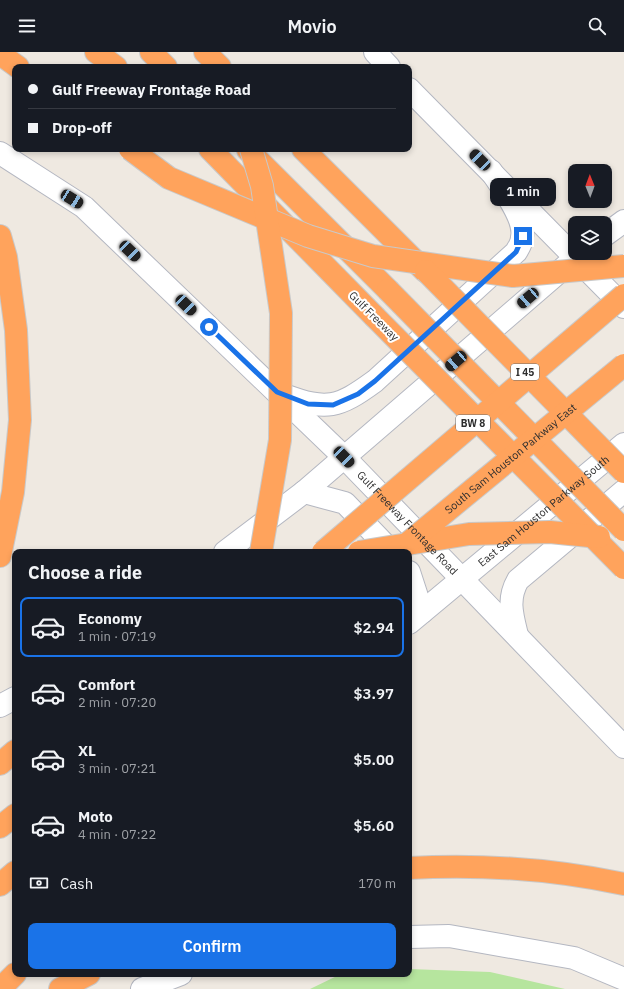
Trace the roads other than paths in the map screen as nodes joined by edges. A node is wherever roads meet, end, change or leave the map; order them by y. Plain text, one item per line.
1 (96, 52) edge
2 (114, 52) edge
3 (151, 52) edge
4 (205, 52) edge
5 (219, 52) edge
6 (375, 52) edge
7 (0, 54) edge
8 (14, 64) edge
9 (112, 64) edge
10 (126, 64) edge
11 (163, 64) edge
12 (217, 64) edge
13 (224, 64) edge
14 (386, 64) edge
15 (412, 92) edge
16 (134, 152) edge
17 (213, 152) edge
18 (250, 152) edge
19 (252, 152) edge
20 (306, 152) edge
21 (0, 153) edge
22 (491, 171) junction
23 (624, 221) edge
24 (612, 230) edge
25 (0, 236) edge
26 (568, 244) edge
27 (573, 260) edge
28 (583, 260) edge
29 (624, 266) edge
30 (624, 295) edge
31 (624, 307) edge
32 (624, 365) edge
33 (277, 392) junction
34 (624, 444) edge
35 (344, 457) junction
36 (624, 472) edge
37 (624, 491) edge
38 (304, 492) junction
39 (624, 530) edge
40 (624, 539) edge
41 (229, 549) edge
42 (262, 549) edge
43 (327, 549) edge
44 (377, 549) edge
45 (389, 549) edge
46 (401, 549) edge
47 (0, 556) edge
48 (624, 568) edge
49 (463, 578) junction
50 (412, 592) edge
51 (416, 618) edge
52 (517, 635) junction
53 (12, 700) edge
54 (0, 706) edge
55 (624, 747) edge
56 (12, 754) edge
57 (0, 764) edge
58 (12, 818) edge
59 (0, 828) edge
60 (412, 868) edge
61 (12, 875) edge
62 (624, 884) edge
63 (0, 885) edge
64 (412, 937) edge
65 (12, 977) edge
66 (83, 977) edge
67 (86, 977) edge
68 (173, 977) edge
69 (624, 979) edge
70 (0, 989) edge
71 (60, 989) edge
72 (72, 989) edge
73 (142, 989) edge

1 - 9 highway
2 - 10 highway
3 - 11 highway
4 - 12 highway
5 - 13 highway
6 - 14 main road
7 - 8 highway
15 - 22 main road
16 - 29 highway, bridge
17 - 48 highway, Gulf Freeway, bridge
18 - 39 highway, bridge
19 - 42 highway, bridge
20 - 36 highway, I 45, bridge
21 - 33 main road, Gulf Freeway Frontage Road
22 - 26 main road
22 - 33 main road
23 - 24 main road
25 - 47 highway
27 - 35 main road
28 - 31 main road
30 - 43 highway, BW 8, bridge
32 - 46 highway, South Sam Houston Parkway East, bridge
33 - 35 main road, Gulf Freeway Frontage Road
34 - 49 main road, East Sam Houston Parkway South
35 - 38 main road
35 - 49 main road, Gulf Freeway Frontage Road
37 - 52 main road
38 - 41 main road
38 - 45 main road
40 - 44 highway, bridge
49 - 51 main road
49 - 52 main road, Gulf Freeway Frontage Road
50 - 51 main road
52 - 55 main road, Gulf Freeway Frontage Road
53 - 54 main road
56 - 57 highway
58 - 59 highway
60 - 62 highway
61 - 63 highway
64 - 69 main road
65 - 70 highway
66 - 71 highway
67 - 72 main road
68 - 73 main road

